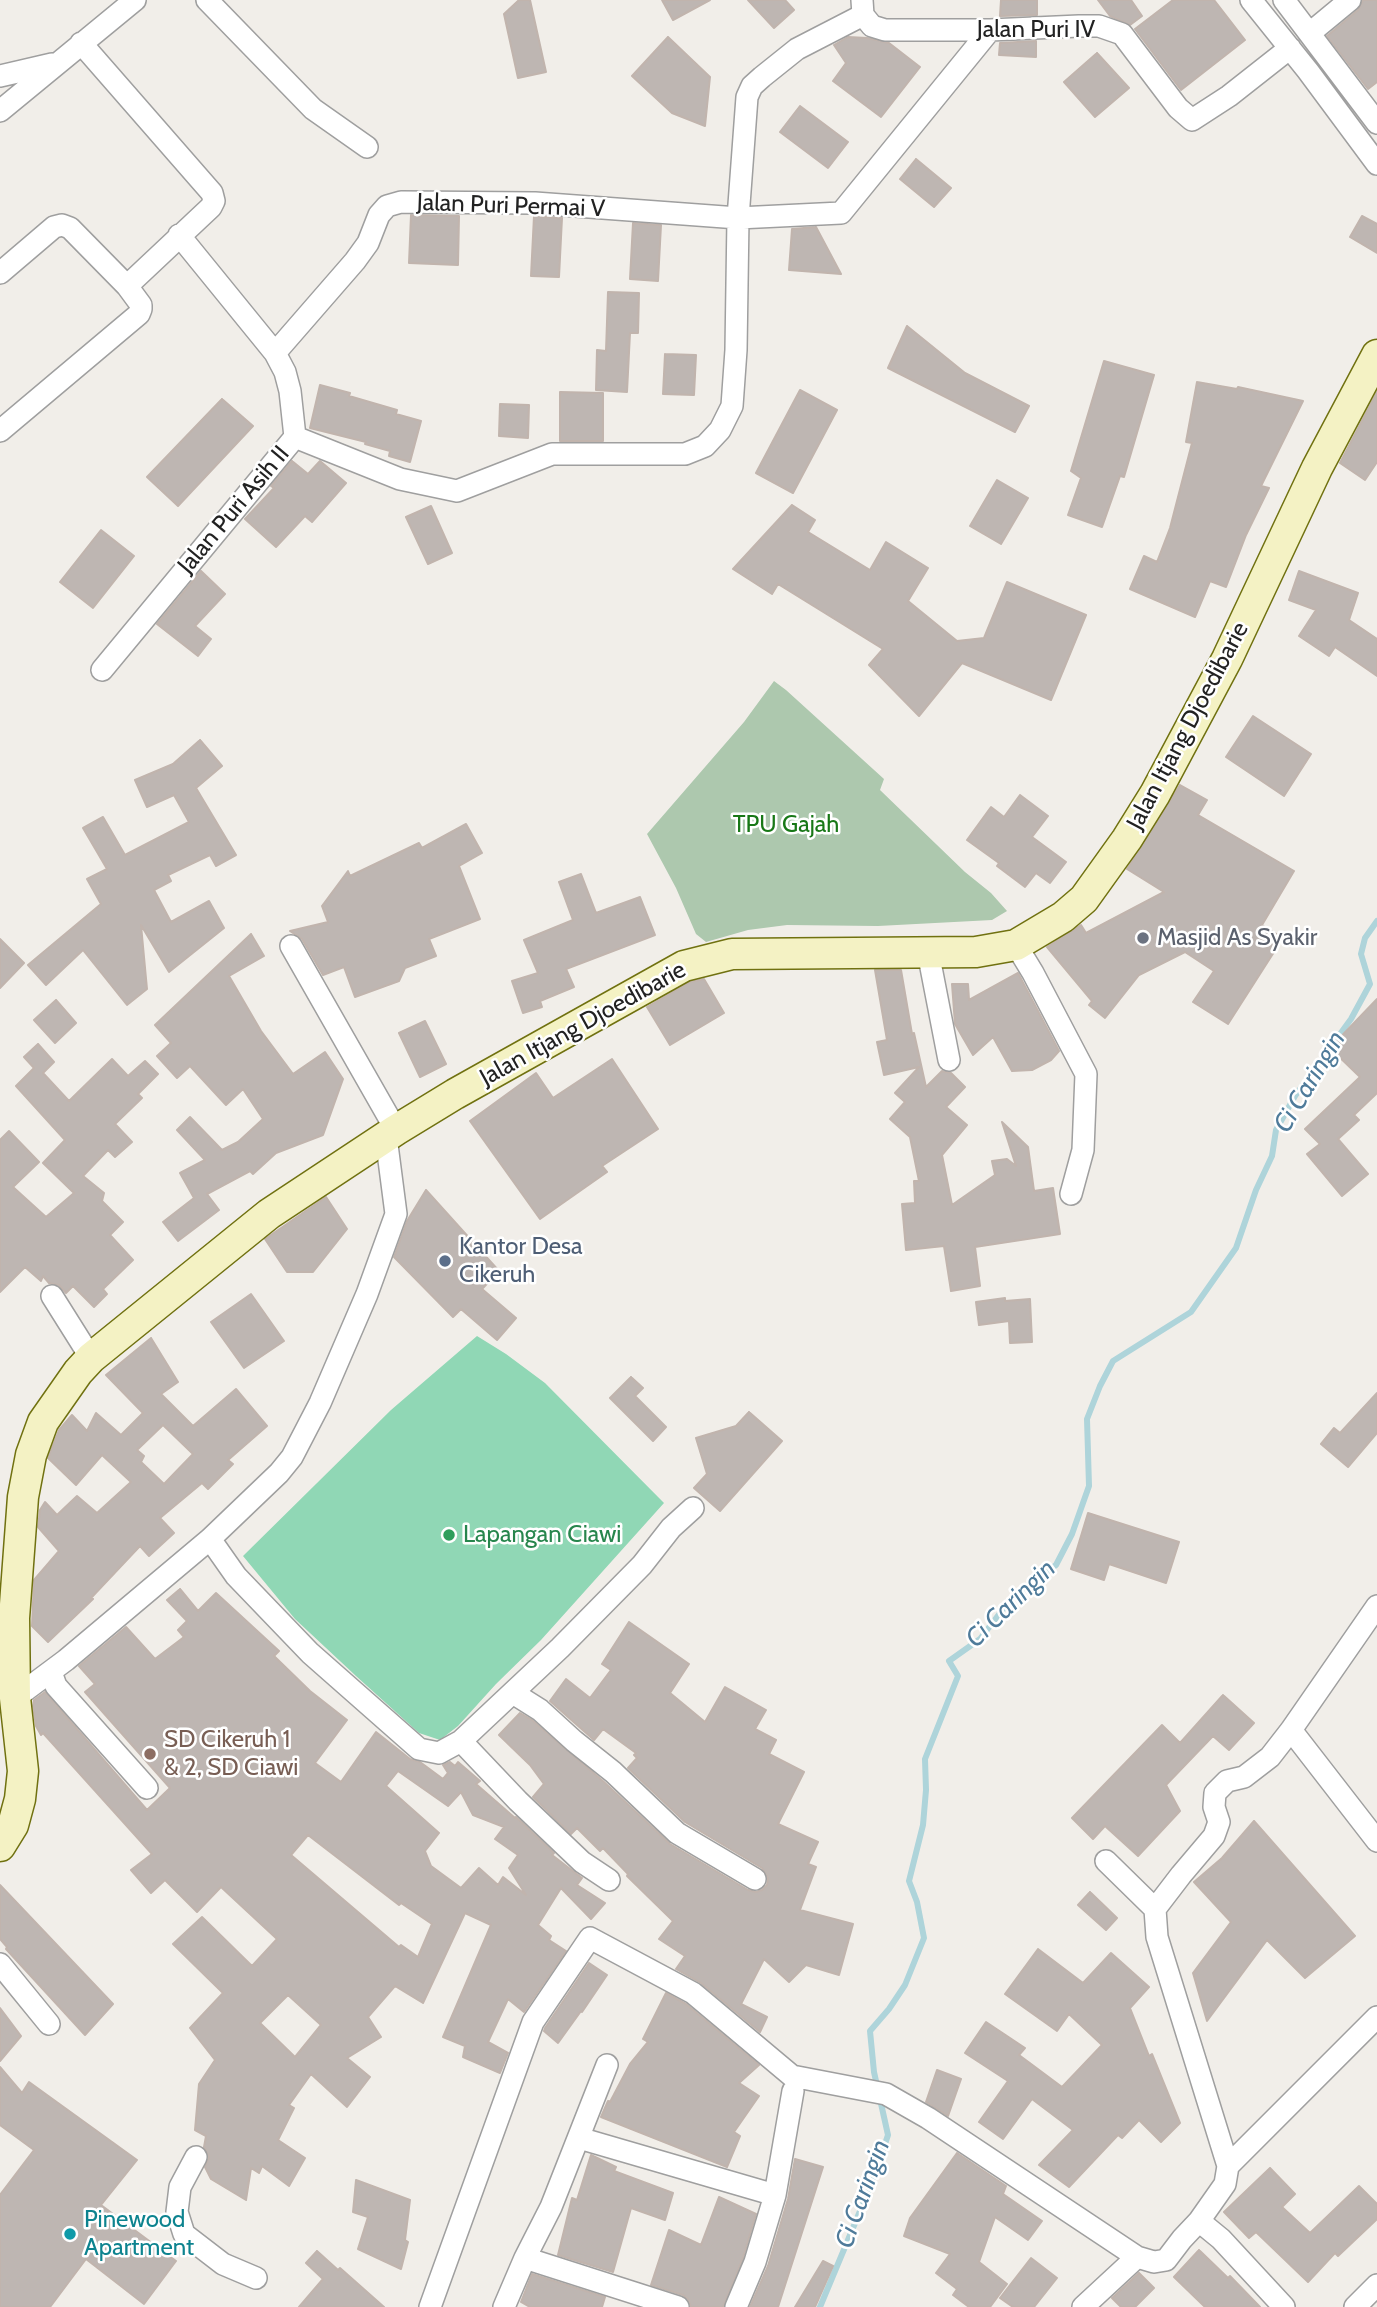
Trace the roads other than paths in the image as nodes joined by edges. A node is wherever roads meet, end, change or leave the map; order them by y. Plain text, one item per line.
1 (207, 0) edge
2 (1251, 0) edge
3 (1284, 0) edge
4 (1350, 0) edge
5 (131, 2) edge
6 (863, 7) edge
7 (990, 30) junction
8 (1310, 33) junction
9 (81, 43) junction
10 (1290, 48) junction
11 (57, 62) junction
12 (0, 76) edge
13 (0, 111) edge
14 (1377, 123) edge
15 (1368, 136) edge
16 (367, 147) dead end
17 (1377, 164) edge
18 (738, 218) junction
19 (179, 235) junction
20 (0, 273) edge
21 (127, 286) junction
22 (275, 353) junction
23 (1377, 355) edge
24 (0, 431) edge
25 (295, 437) junction
26 (102, 670) dead end
27 (1016, 945) junction
28 (291, 946) dead end
29 (928, 952) junction
30 (949, 1060) dead end
31 (391, 1133) junction
32 (1071, 1194) dead end
33 (52, 1296) dead end
34 (91, 1358) junction
35 (693, 1507) dead end
36 (210, 1539) junction
37 (1377, 1606) edge
38 (51, 1672) junction
39 (513, 1693) junction
40 (15, 1698) junction
41 (1291, 1730) junction
42 (461, 1741) junction
43 (147, 1788) dead end
44 (1377, 1841) edge
45 (0, 1846) edge
46 (1106, 1861) dead end
47 (755, 1879) dead end
48 (609, 1880) dead end
49 (1155, 1909) junction
50 (0, 1964) edge
51 (1377, 2017) edge
52 (49, 2024) dead end
53 (607, 2065) dead end
54 (793, 2091) dead end
55 (579, 2138) junction
56 (196, 2157) dead end
57 (1228, 2166) junction
58 (775, 2195) junction
59 (1199, 2221) junction
60 (1137, 2257) junction
61 (525, 2258) junction
62 (256, 2278) dead end
63 (1377, 2286) edge
64 (429, 2307) edge
65 (504, 2307) edge
66 (678, 2307) edge
67 (736, 2307) edge
68 (1083, 2307) edge
69 (1284, 2307) edge
70 (1355, 2307) edge

1 - 16 street
2 - 10 street
3 - 8 street
4 - 8 street
5 - 9 street
6 - 7 street, Jalan Puri IV
6 - 18 street
7 - 10 street, Jalan Puri IV
7 - 18 street
8 - 14 street
9 - 11 street
9 - 19 street
10 - 15 street
11 - 12 street
11 - 13 street
15 - 17 street
18 - 22 street, Jalan Puri Permai V
18 - 25 street
19 - 21 street
19 - 22 street, Jalan Puri Asih II
20 - 21 street
21 - 24 street
22 - 25 street, Jalan Puri Asih II
23 - 27 main road, Jalan Itjang Djoedibarie
25 - 26 street, Jalan Puri Asih II
27 - 29 main road, Jalan Itjang Djoedibarie
27 - 32 street
28 - 31 street
29 - 30 street
29 - 31 main road, Jalan Itjang Djoedibarie
31 - 34 main road, Jalan Itjang Djoedibarie
31 - 36 street
33 - 34 street
34 - 40 main road, Jalan Itjang Djoedibarie
35 - 39 street
36 - 38 street
36 - 42 street
37 - 41 street
38 - 40 street
38 - 43 street
39 - 42 street
39 - 47 street
40 - 45 main road, Jalan Itjang Djoedibarie
41 - 44 street
41 - 49 street
42 - 48 street
46 - 49 street
49 - 57 street
50 - 52 street
51 - 57 street
53 - 55 street
54 - 58 street
55 - 58 street
55 - 61 street
56 - 62 street
57 - 59 street
58 - 67 street
59 - 60 street
59 - 69 street
60 - 64 street
60 - 68 street
61 - 65 street
61 - 66 street
63 - 70 street

